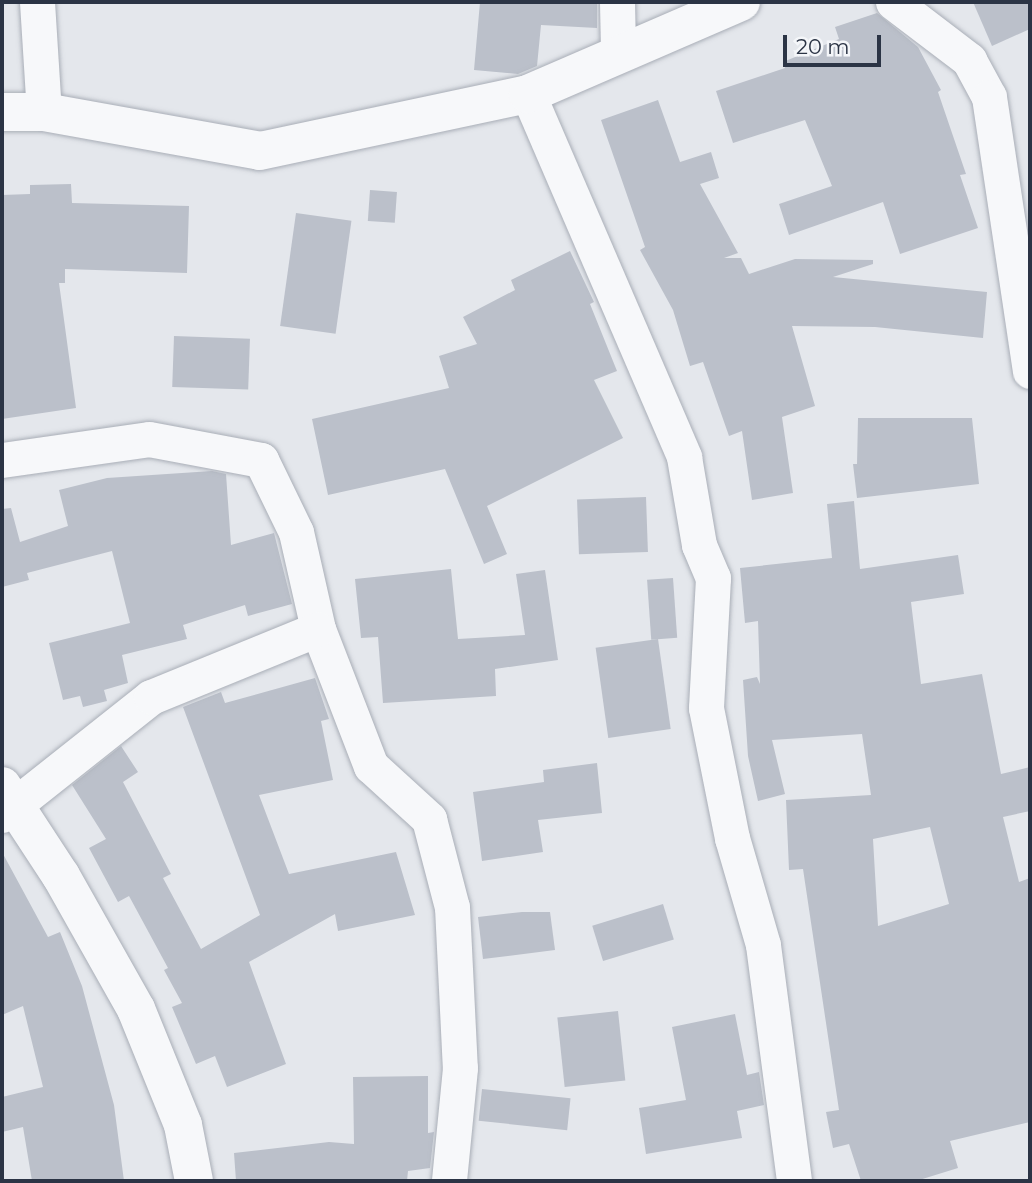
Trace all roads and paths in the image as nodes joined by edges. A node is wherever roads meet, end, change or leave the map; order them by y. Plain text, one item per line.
1 (37, 2) edge
2 (617, 2) edge
3 (741, 2) edge
4 (893, 2) edge
5 (618, 51) junction
6 (528, 94) junction
7 (2, 112) edge
8 (44, 112) junction
9 (1030, 371) edge
10 (2, 460) edge
11 (318, 629) junction
12 (7, 802) edge
13 (194, 1181) edge
14 (449, 1181) edge
15 (794, 1181) edge

1 - 8 street
2 - 5 street
3 - 5 street
4 - 9 street
5 - 6 street
6 - 8 street
6 - 15 street
7 - 8 street
10 - 11 street
11 - 12 street
11 - 14 street
12 - 13 street

